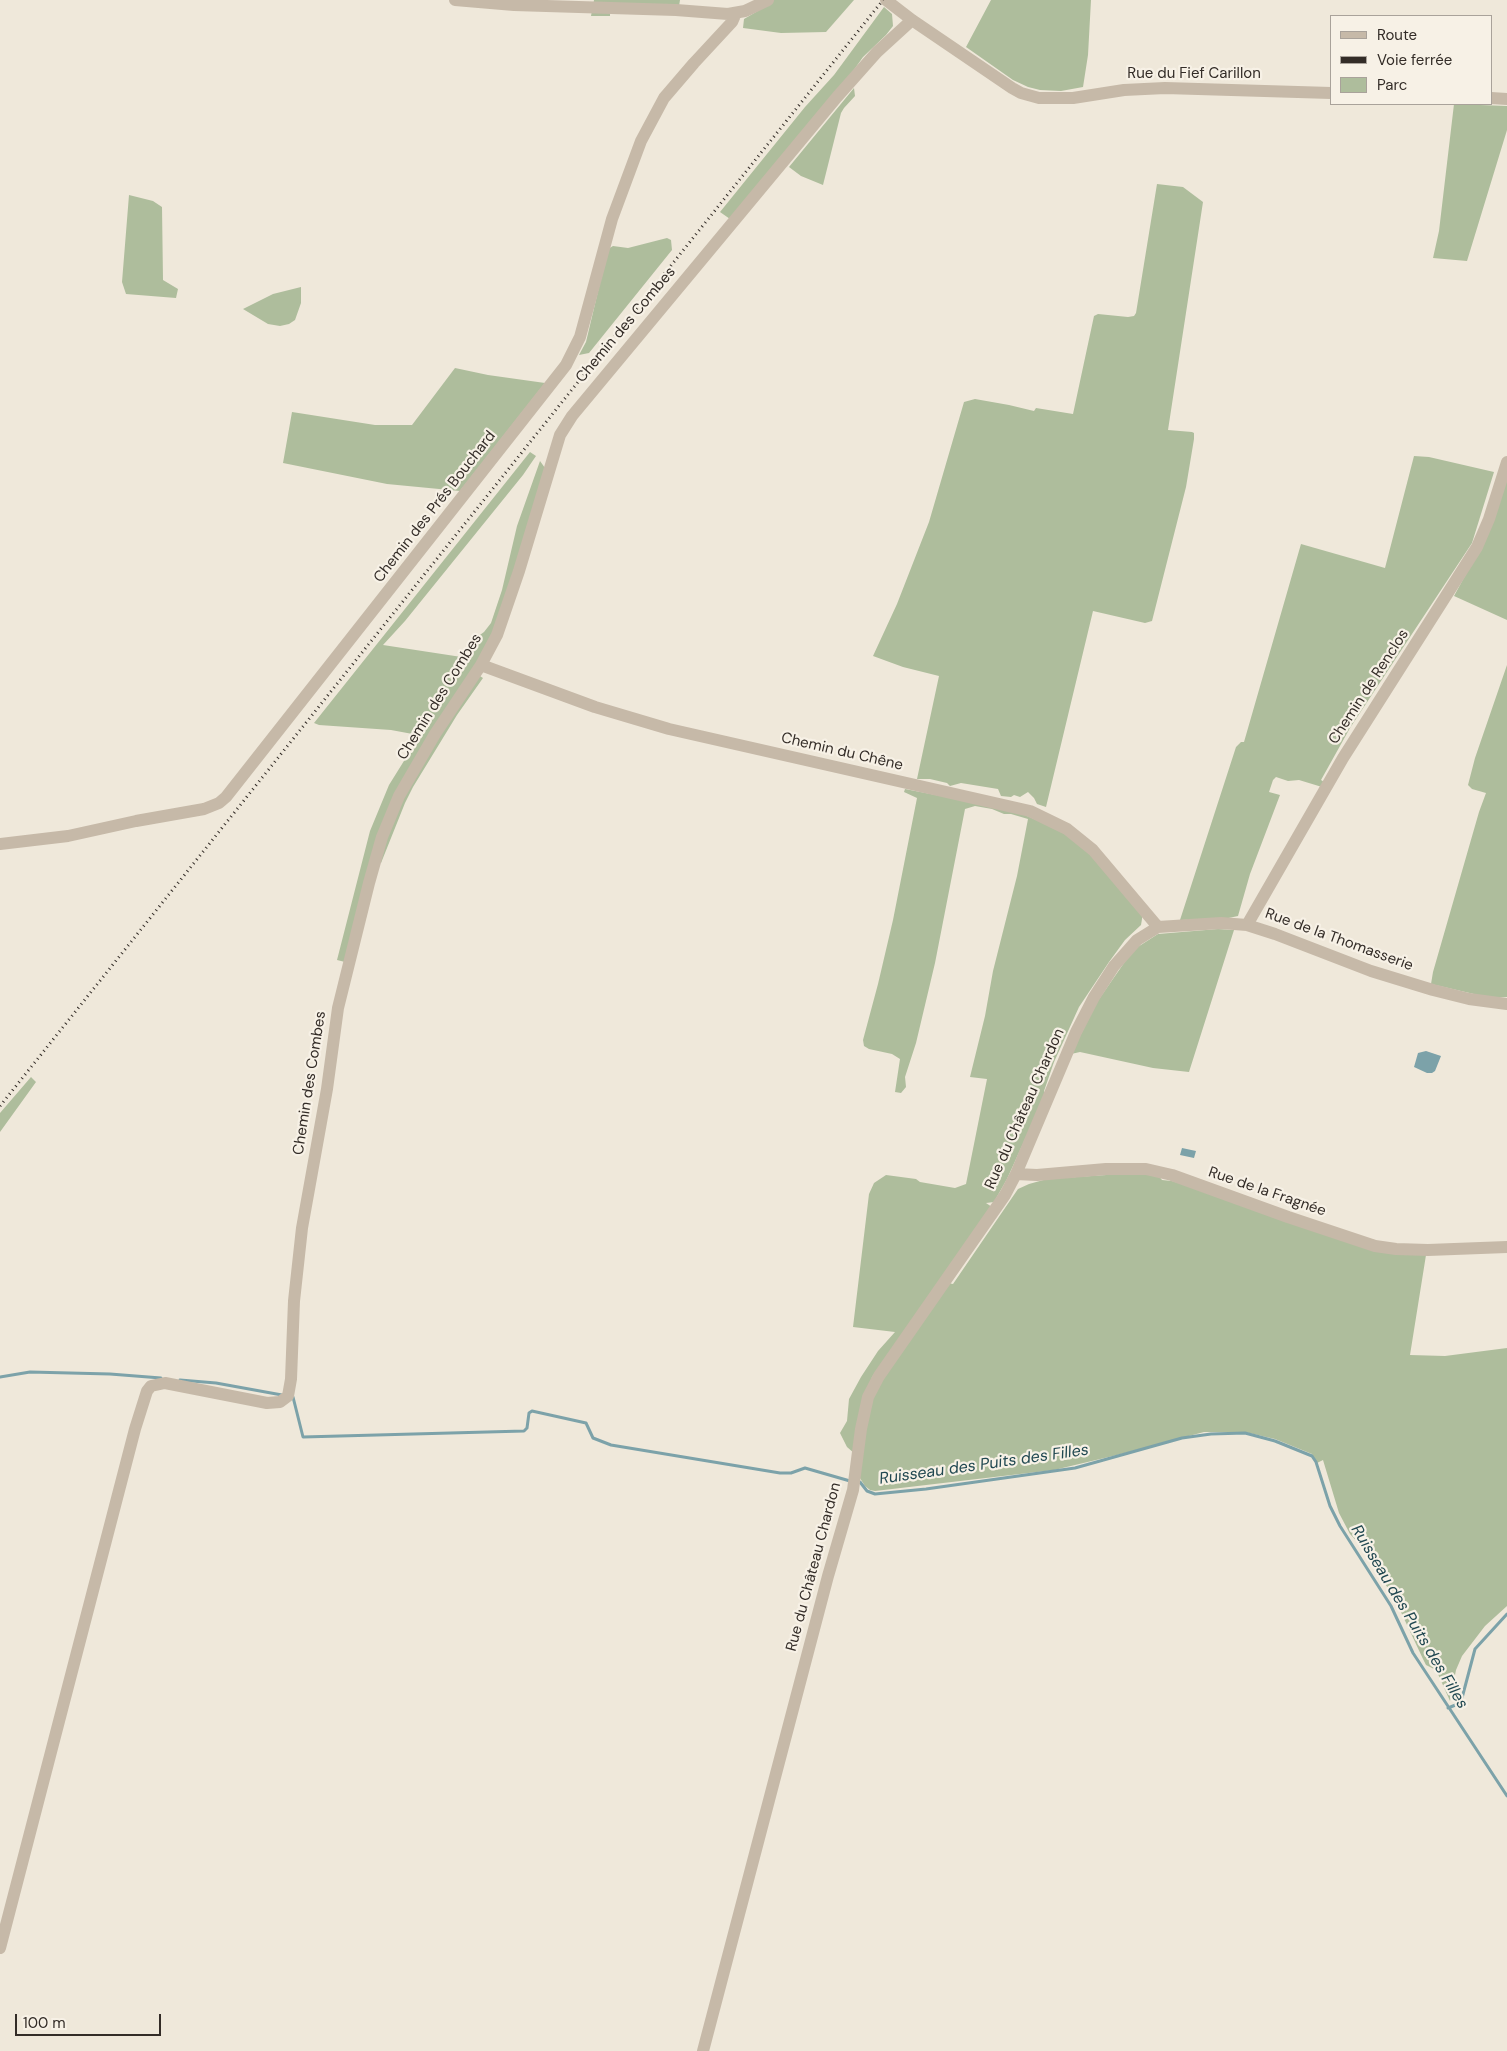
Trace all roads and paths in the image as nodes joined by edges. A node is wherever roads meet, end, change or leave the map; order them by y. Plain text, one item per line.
1 (455, 0) edge
2 (768, 0) edge
3 (886, 0) edge
4 (736, 13) junction
5 (908, 17) junction
6 (1330, 93) edge
7 (1492, 98) edge
8 (1507, 99) edge
9 (1507, 462) edge
10 (481, 665) junction
11 (0, 844) edge
12 (1247, 925) junction
13 (1158, 927) junction
14 (1507, 1004) edge
15 (1016, 1174) junction
16 (1507, 1247) edge
17 (0, 1948) edge
18 (703, 2051) edge

1 - 4 street
2 - 4 street
3 - 5 street, Rue du Fief Carillon
4 - 11 street, Chemin des Prés Bouchard
5 - 6 street, Rue du Fief Carillon
5 - 10 street, Chemin des Combes
7 - 8 street
9 - 12 street, Chemin de Renclos
10 - 13 street, Chemin du Chêne
10 - 17 street, Chemin des Combes
12 - 13 street, Rue de la Thomasserie
12 - 14 street, Rue de la Thomasserie
13 - 15 street, Rue du Château Chardon
15 - 16 street, Rue de la Fragnée
15 - 18 street, Rue du Château Chardon

